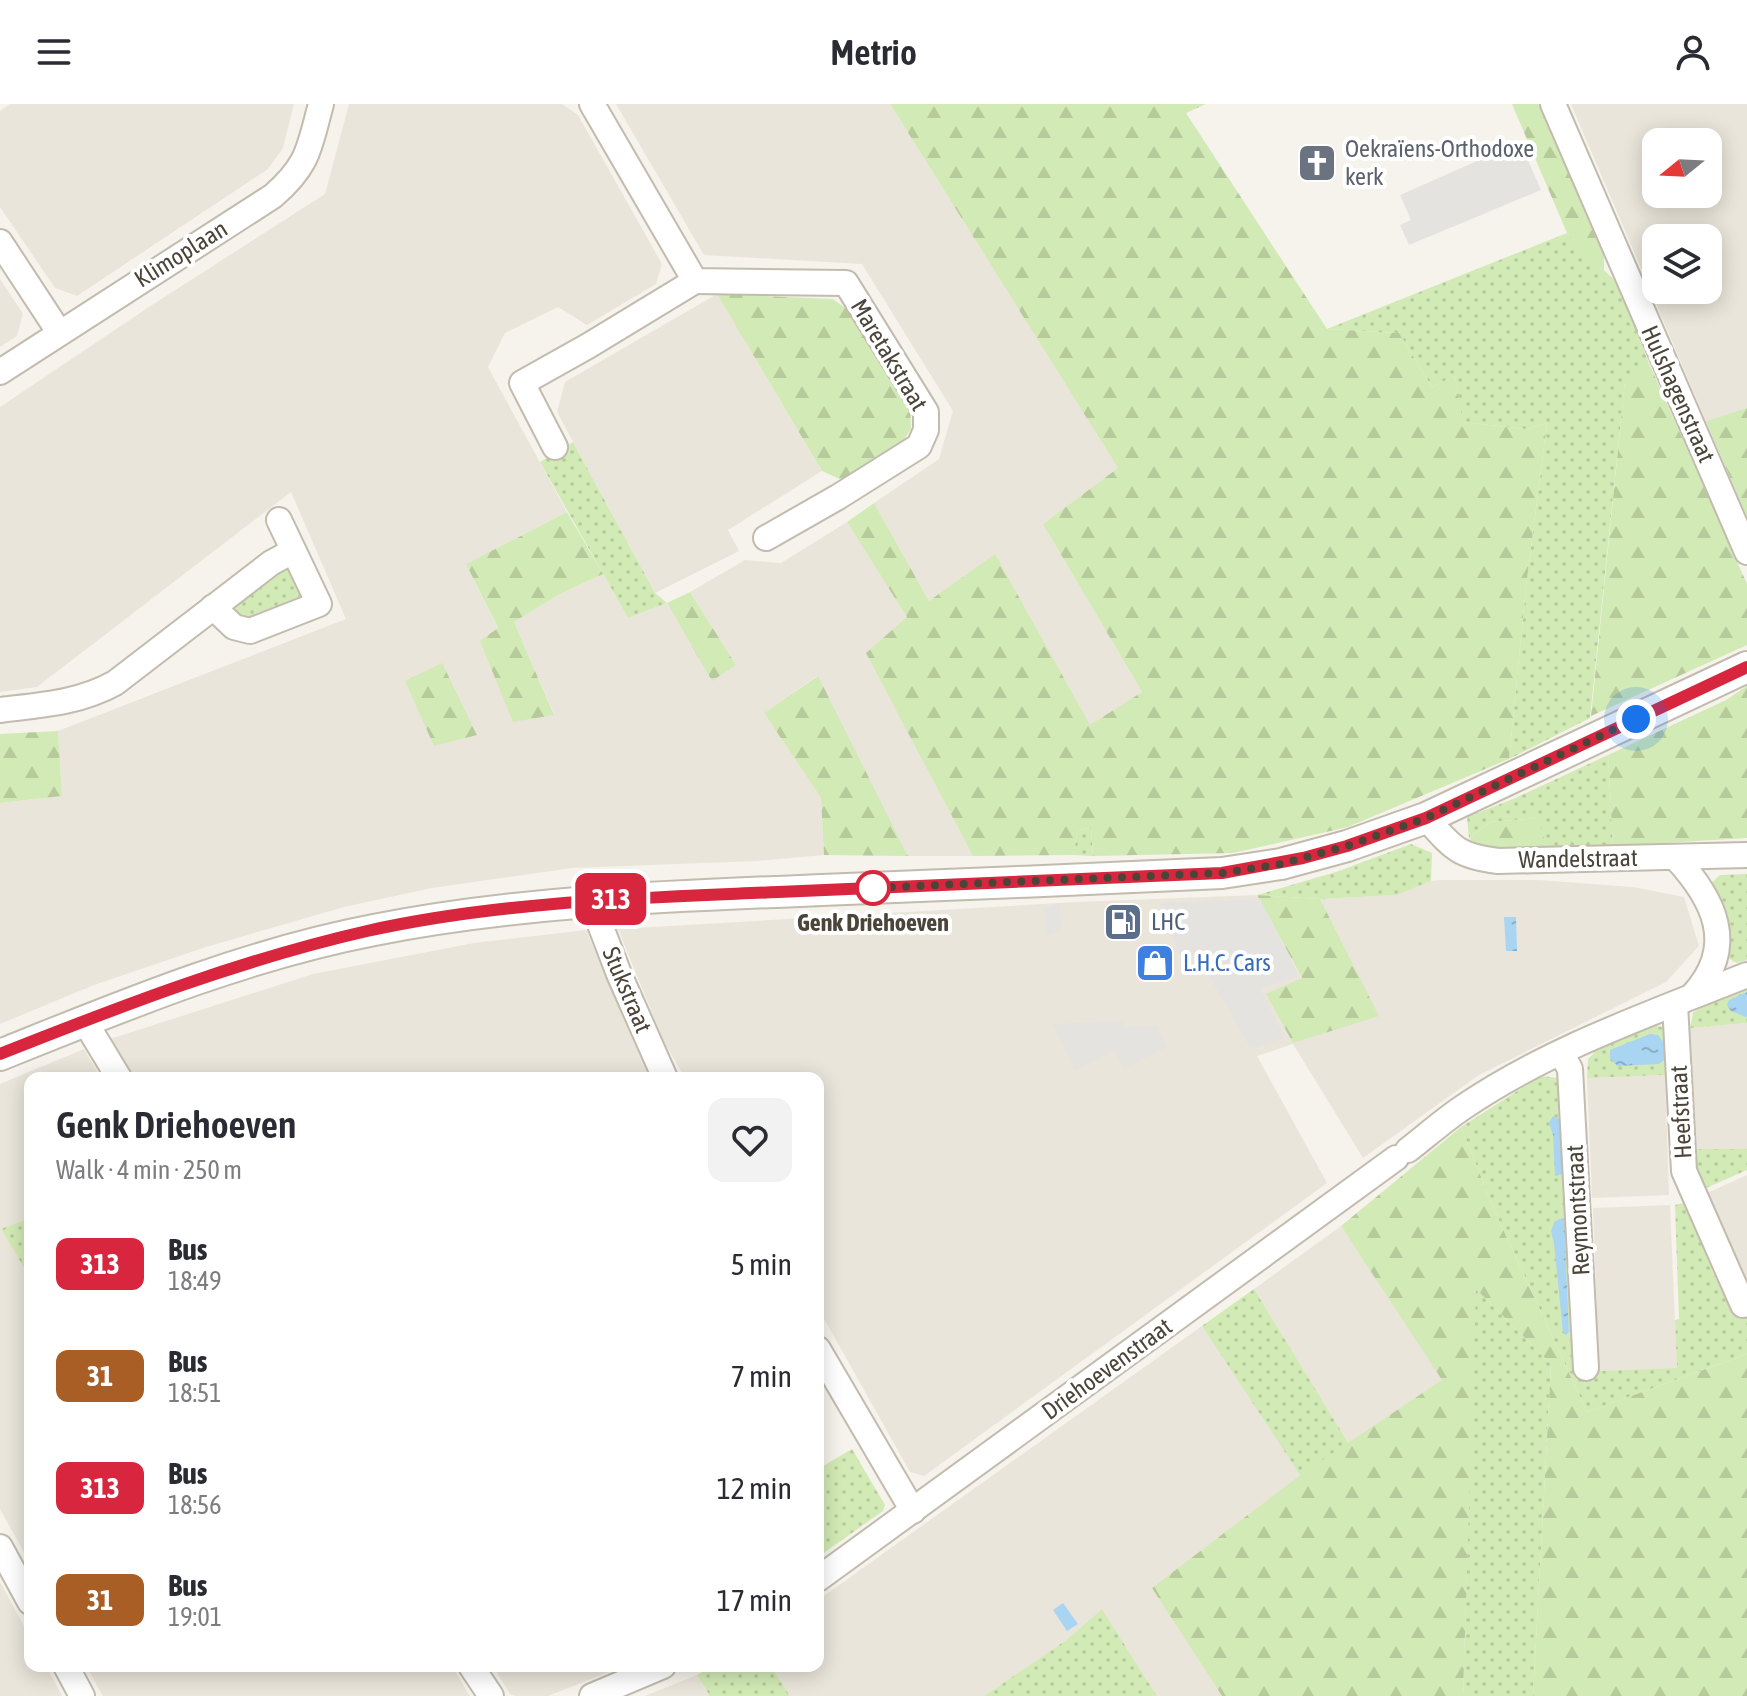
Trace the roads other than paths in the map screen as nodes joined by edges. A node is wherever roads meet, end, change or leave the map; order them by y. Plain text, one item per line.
1 (321, 104) edge
2 (592, 104) edge
3 (1553, 104) edge
4 (0, 242) edge
5 (695, 281) junction
6 (59, 332) junction
7 (0, 372) edge
8 (555, 447) dead end
9 (279, 520) dead end
10 (766, 538) dead end
11 (293, 551) junction
12 (1747, 552) edge
13 (213, 607) junction
14 (1747, 667) edge
15 (0, 710) edge
16 (1426, 818) junction
17 (1747, 855) edge
18 (1675, 857) junction
19 (591, 901) junction
20 (1747, 975) edge
21 (1682, 1001) junction
22 (84, 1020) junction
23 (1561, 1053) junction
24 (0, 1055) edge
25 (115, 1072) edge
26 (662, 1072) edge
27 (1743, 1305) dead end
28 (824, 1359) edge
29 (1586, 1368) dead end
30 (913, 1511) junction
31 (0, 1547) edge
32 (824, 1575) edge
33 (24, 1591) edge
34 (69, 1672) edge
35 (475, 1672) edge
36 (649, 1672) edge
37 (82, 1696) edge
38 (491, 1696) edge
39 (592, 1696) edge

1 - 6 street, Klimoplaan
2 - 5 street
3 - 12 street, Hulshagenstraat
4 - 6 street
5 - 8 street
5 - 10 street, Maretakstraat
6 - 7 street, Klimoplaan
9 - 11 street
11 - 13 street
11 - 13 street
13 - 15 street
14 - 16 street
16 - 18 street, Wandelstraat
16 - 19 street
17 - 18 street, Wandelstraat
18 - 21 street
19 - 22 street
19 - 26 street, Stukstraat
20 - 21 street, Driehoevenstraat
21 - 23 street, Driehoevenstraat
21 - 27 street, Heefstraat
22 - 24 street
22 - 25 street
23 - 29 street, Reymontstraat
23 - 30 street, Driehoevenstraat
28 - 30 street
30 - 32 street, Driehoevenstraat
31 - 33 street
34 - 37 street
35 - 38 street
36 - 39 street

